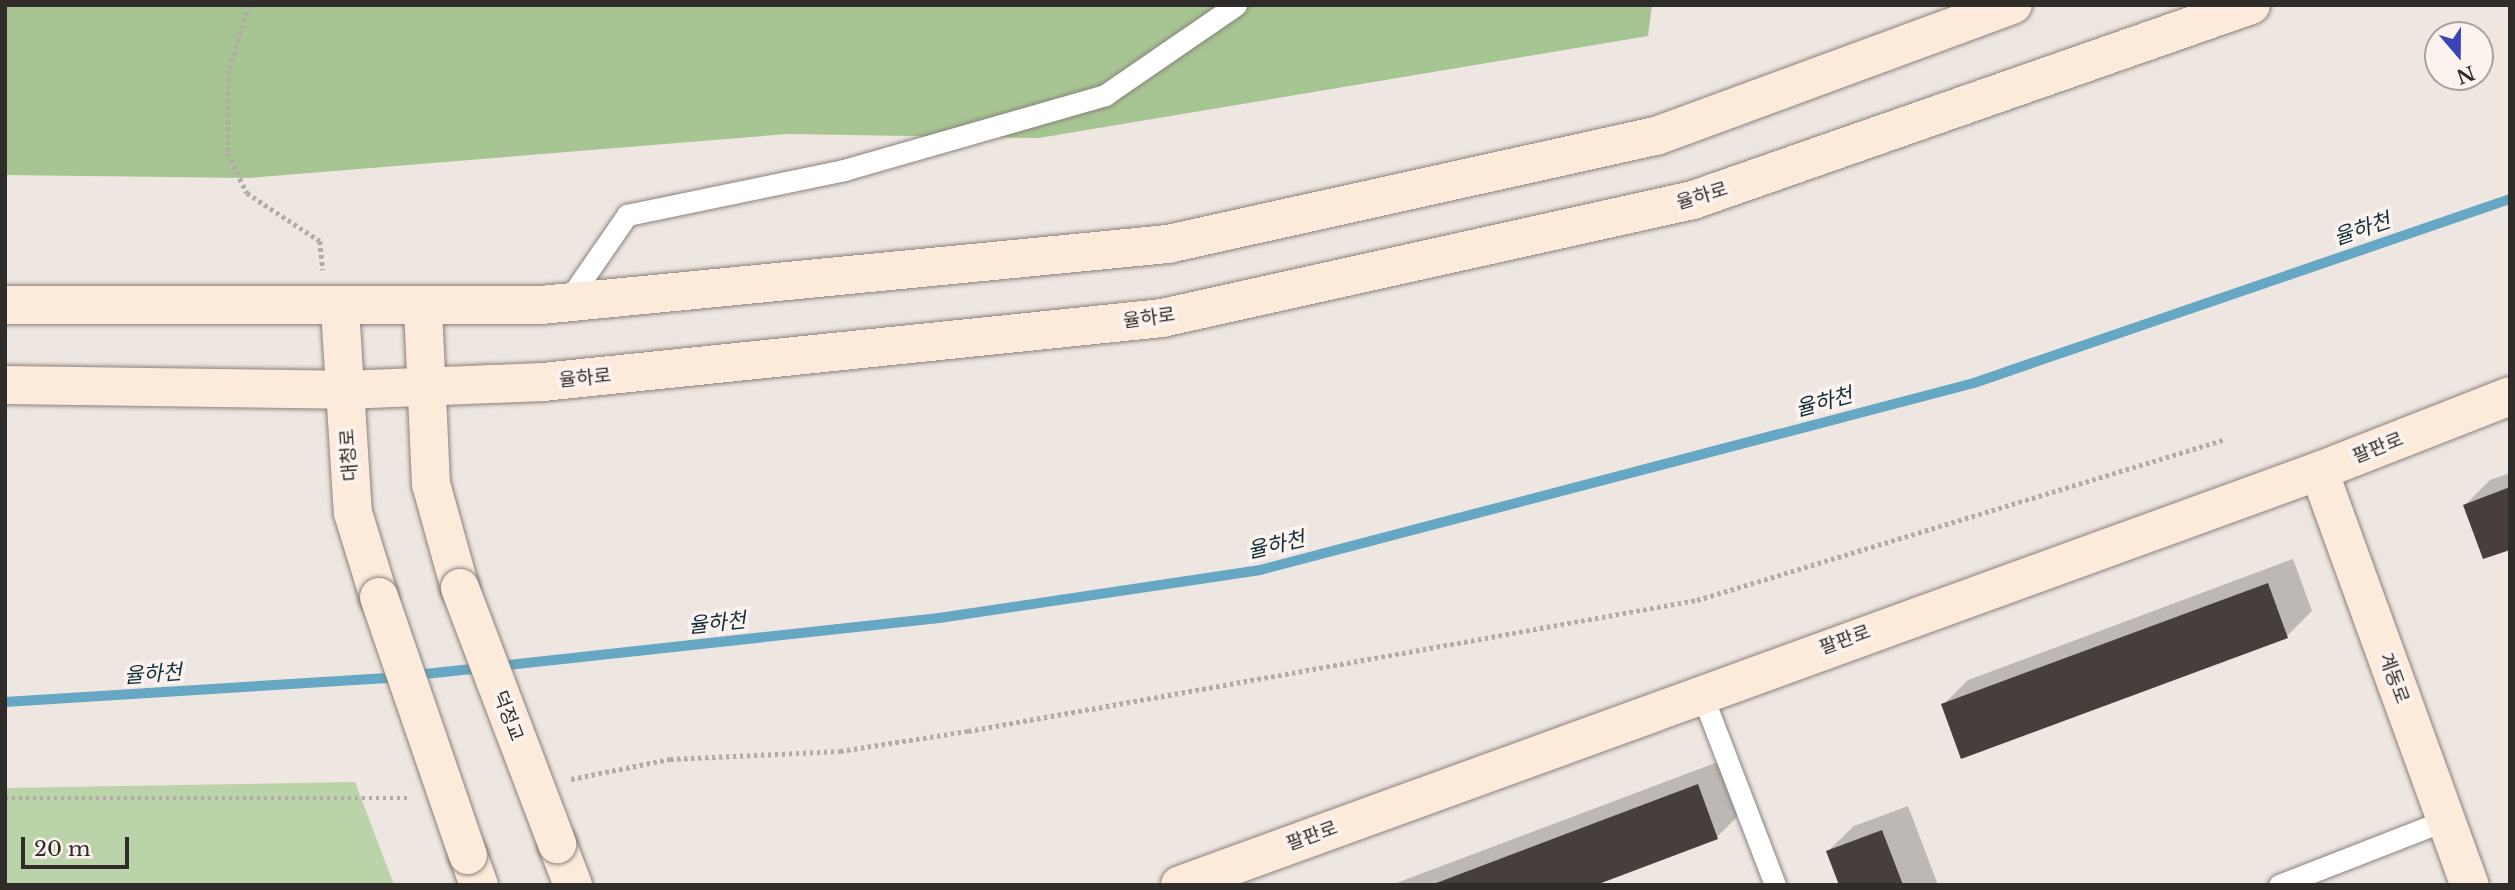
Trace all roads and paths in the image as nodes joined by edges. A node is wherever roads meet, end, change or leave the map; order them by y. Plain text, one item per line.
1 (249, 5) edge
2 (1236, 5) edge
3 (2013, 5) edge
4 (2251, 5) edge
5 (567, 302) junction
6 (5, 305) edge
7 (423, 308) junction
8 (334, 309) junction
9 (5, 385) edge
10 (424, 388) junction
11 (344, 390) junction
12 (2510, 396) edge
13 (2223, 440) dead end
14 (2319, 471) junction
15 (1701, 692) junction
16 (555, 782) dead end
17 (423, 798) dead end
18 (5, 799) edge
19 (2446, 820) junction
20 (473, 870) edge
21 (573, 885) edge
22 (1180, 885) edge
23 (1775, 885) edge
24 (2279, 885) edge
25 (2470, 885) edge

1 - 8 path
2 - 5 lane
3 - 5 main road
4 - 10 main road, 율하로
5 - 7 main road
6 - 8 main road
7 - 8 main road
7 - 10 main road
8 - 11 main road, 대청로
9 - 11 main road, 율하로
10 - 11 main road, 율하로
10 - 21 main road, 덕정교, bridge
11 - 20 main road, 대청로, bridge
12 - 14 main road, 팔판로
13 - 16 path
14 - 15 main road, 팔판로
14 - 19 main road, 계동로
15 - 22 main road, 팔판로
15 - 23 lane
17 - 18 path
19 - 24 lane
19 - 25 main road, 계동로

